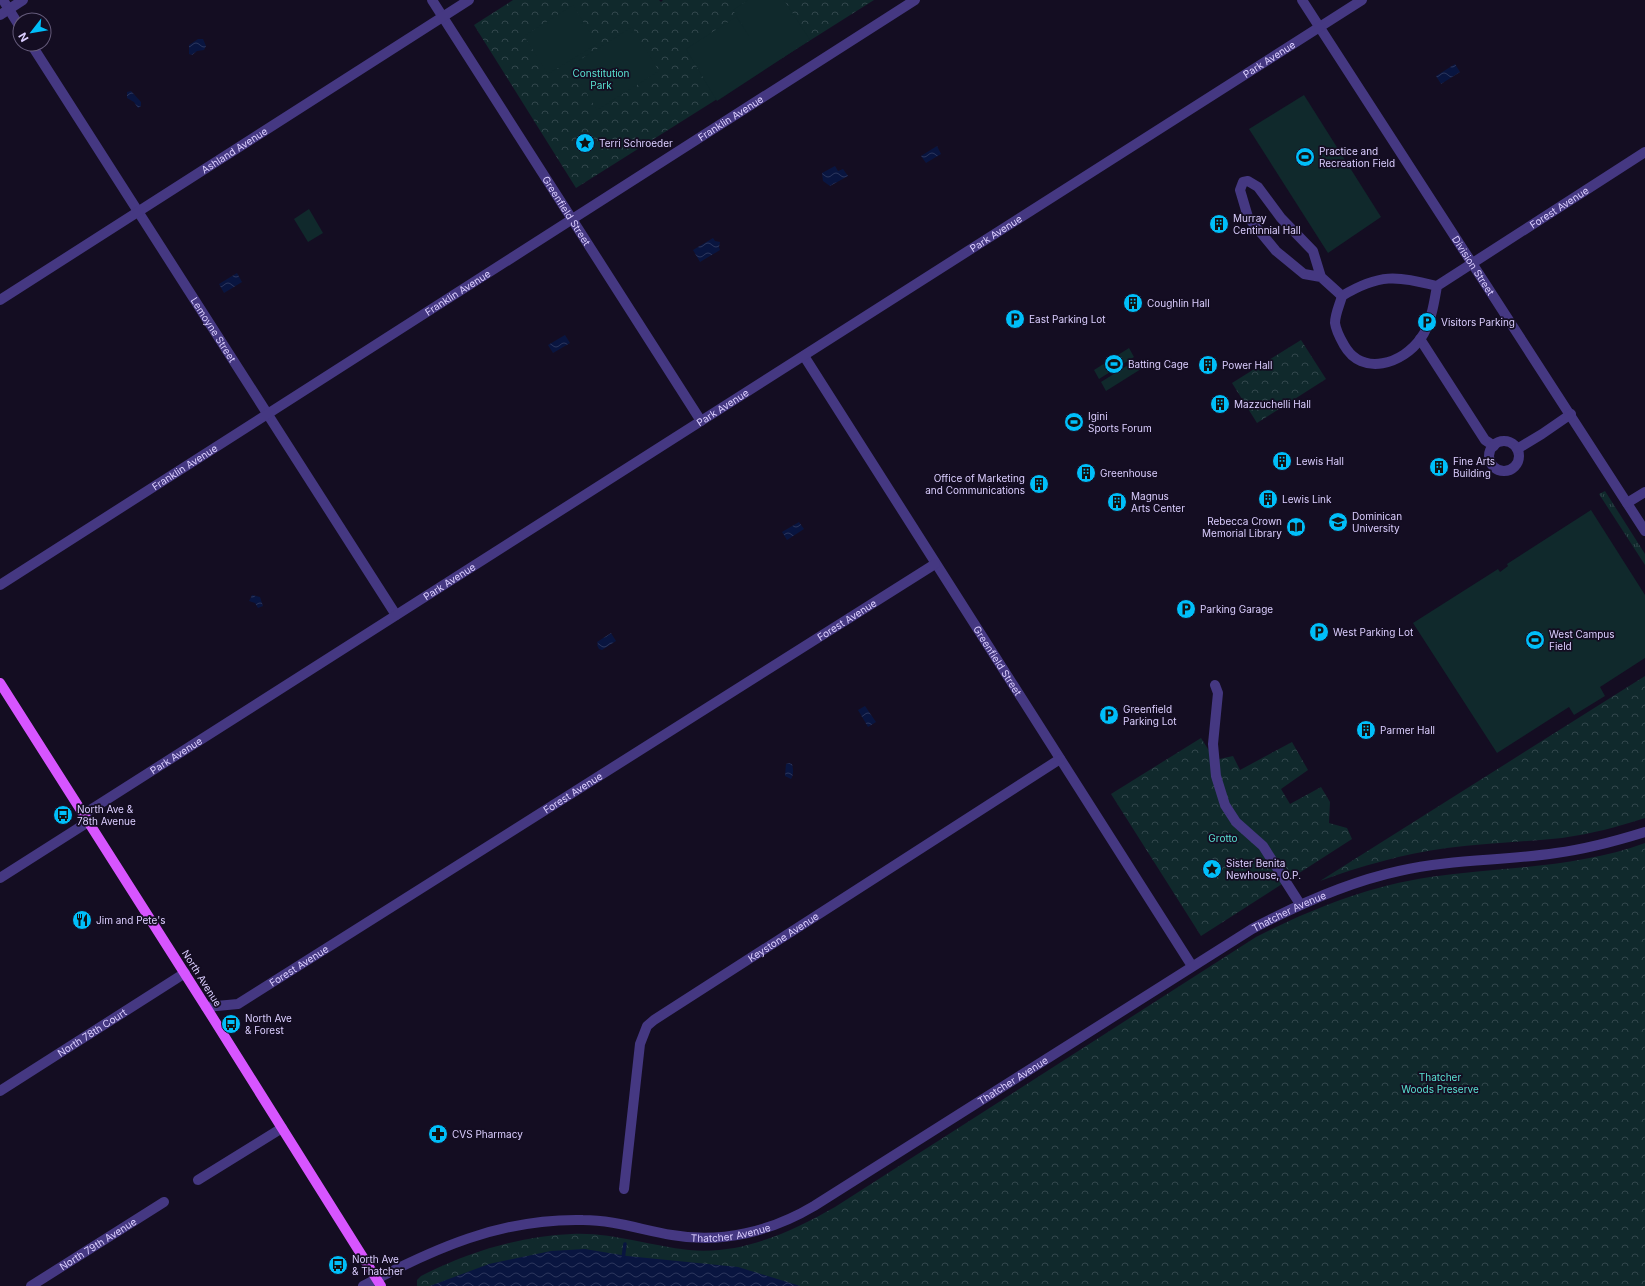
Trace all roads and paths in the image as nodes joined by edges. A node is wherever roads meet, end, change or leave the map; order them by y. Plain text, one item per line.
1 (2, 0) edge
2 (23, 0) edge
3 (432, 0) edge
4 (469, 0) edge
5 (915, 0) edge
6 (1302, 0) edge
7 (1362, 0) edge
8 (4, 12) edge
9 (443, 17) junction
10 (12, 20) edge
11 (1320, 27) junction
12 (36, 52) edge
13 (1645, 152) edge
14 (138, 212) junction
15 (573, 219) junction
16 (1474, 263) junction
17 (1321, 277) junction
18 (1438, 286) junction
19 (1342, 296) junction
20 (0, 300) edge
21 (1420, 339) junction
22 (804, 356) junction
23 (268, 414) junction
24 (1570, 414) junction
25 (701, 421) junction
26 (1494, 446) junction
27 (1517, 449) junction
28 (1645, 492) edge
29 (1627, 503) junction
30 (1645, 531) edge
31 (935, 564) junction
32 (0, 585) edge
33 (396, 615) junction
34 (0, 683) edge
35 (1215, 685) dead end
36 (1060, 759) junction
37 (86, 818) junction
38 (1645, 832) edge
39 (0, 878) edge
40 (1300, 904) junction
41 (1192, 966) junction
42 (185, 973) junction
43 (206, 1007) junction
44 (0, 1091) edge
45 (282, 1128) junction
46 (198, 1180) dead end
47 (624, 1189) dead end
48 (164, 1202) dead end
49 (379, 1282) edge
50 (31, 1286) edge
51 (363, 1286) edge

1 - 8 street
2 - 8 street
3 - 9 street, Greenfield Street
4 - 9 street, Ashland Avenue
5 - 15 street, Franklin Avenue
6 - 11 street, Division Street
7 - 11 street, Park Avenue
8 - 10 street
9 - 14 street, Ashland Avenue
9 - 15 street, Greenfield Street
11 - 16 street, Division Street
11 - 22 street, Park Avenue
12 - 14 street, Lemoyne Street
13 - 16 street, Forest Avenue
14 - 20 street, Ashland Avenue
14 - 23 street, Lemoyne Street
15 - 23 street, Franklin Avenue
15 - 25 street, Greenfield Street
16 - 18 street, Forest Avenue
16 - 24 street, Division Street
17 - 17 street
17 - 19 street
18 - 19 street
18 - 21 street
19 - 21 street
21 - 26 street
22 - 25 street, Park Avenue
22 - 31 street, Greenfield Street
23 - 32 street, Franklin Avenue
23 - 33 street, Lemoyne Street
24 - 27 street
24 - 29 street, Division Street
25 - 33 street, Park Avenue
26 - 27 street
26 - 27 street
28 - 29 street
29 - 30 street, Division Street
31 - 36 street, Greenfield Street
31 - 43 street, Forest Avenue
33 - 37 street, Park Avenue
34 - 37 main road, North Avenue
35 - 40 street
36 - 41 street, Greenfield Street
36 - 47 street, Keystone Avenue
37 - 39 street, Park Avenue
37 - 42 main road, North Avenue
38 - 40 street, Thatcher Avenue
40 - 41 street, Thatcher Avenue
41 - 49 street, Thatcher Avenue
42 - 43 main road, North Avenue
42 - 44 street, North 78th Court
43 - 45 main road, North Avenue
45 - 46 street
45 - 49 main road, North Avenue
48 - 50 street, North 79th Avenue
49 - 51 street, Thatcher Avenue

